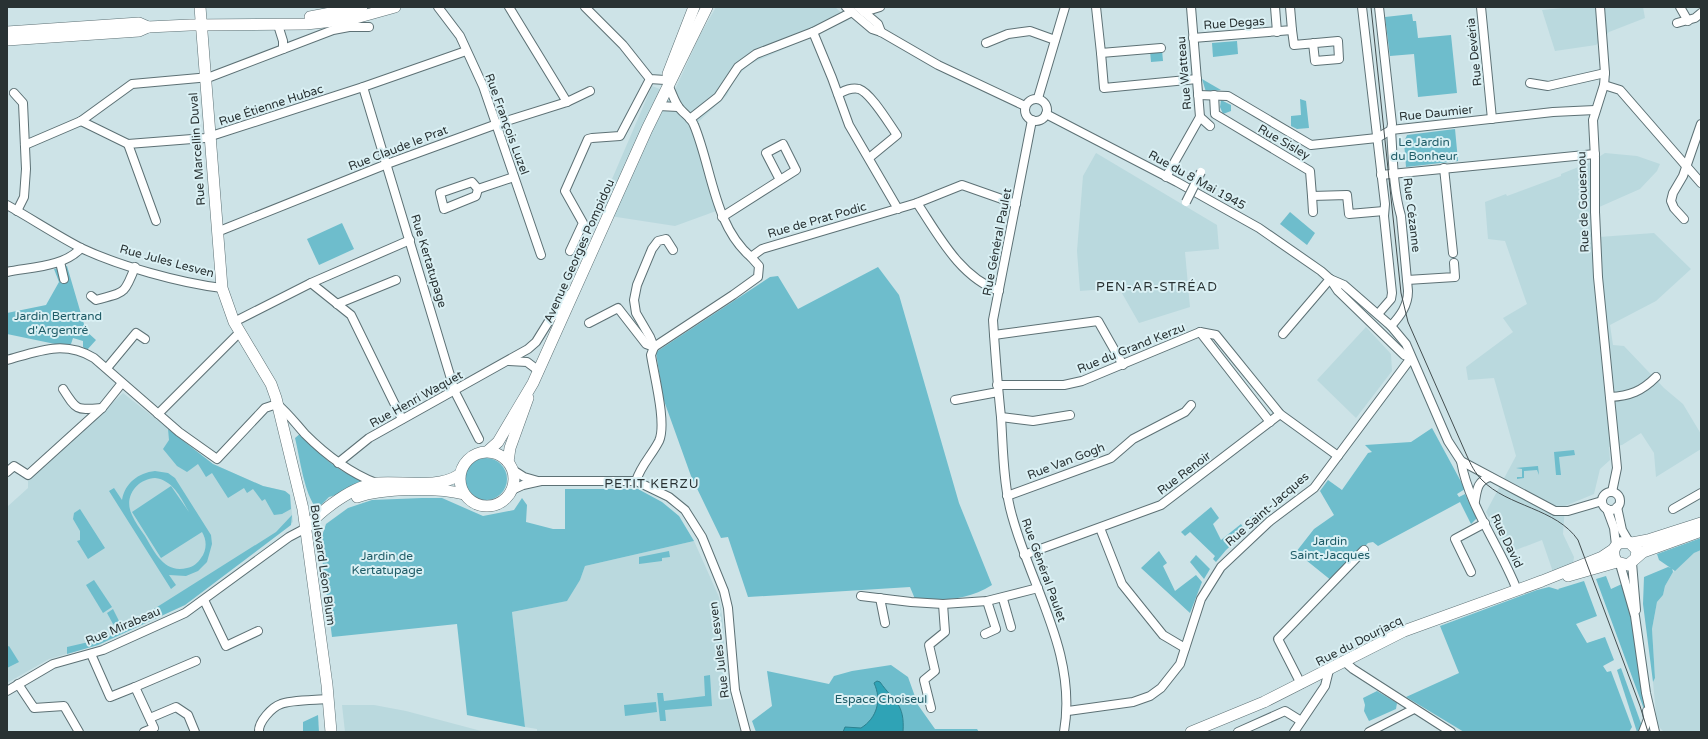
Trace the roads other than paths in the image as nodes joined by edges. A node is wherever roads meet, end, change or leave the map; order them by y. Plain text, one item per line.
1 (200, 7) edge
2 (362, 7) edge
3 (395, 7) edge
4 (438, 7) edge
5 (509, 7) edge
6 (585, 7) edge
7 (694, 7) edge
8 (707, 7) edge
9 (880, 7) edge
10 (1065, 7) edge
11 (1096, 7) edge
12 (1191, 7) edge
13 (1275, 7) edge
14 (1290, 7) edge
15 (1362, 7) edge
16 (1379, 7) edge
17 (1481, 7) edge
18 (1600, 7) edge
19 (1680, 7) edge
20 (855, 10) edge
21 (1701, 13) edge
22 (1688, 21) junction
23 (1677, 23) dead end
24 (201, 24) junction
25 (266, 24) junction
26 (278, 25) junction
27 (369, 26) dead end
28 (148, 27) junction
29 (1292, 30) junction
30 (7, 32) edge
31 (813, 32) junction
32 (881, 32) junction
33 (1277, 32) junction
34 (1193, 38) junction
35 (7, 40) edge
36 (1055, 40) junction
37 (986, 43) dead end
38 (1313, 43) dead end
39 (1161, 48) dead end
40 (283, 49) junction
41 (466, 51) junction
42 (1101, 53) junction
43 (1605, 73) junction
44 (205, 79) junction
45 (650, 79) junction
46 (1197, 79) junction
47 (1530, 83) dead end
48 (667, 84) junction
49 (1604, 85) junction
50 (363, 87) junction
51 (590, 91) dead end
52 (14, 93) dead end
53 (838, 94) junction
54 (1198, 95) junction
55 (1214, 95) junction
56 (1038, 98) junction
57 (567, 102) junction
58 (659, 106) junction
59 (1025, 106) junction
60 (678, 107) junction
61 (1595, 110) junction
62 (1046, 114) junction
63 (1200, 117) junction
64 (690, 119) junction
65 (1492, 119) junction
66 (1032, 120) junction
67 (81, 121) junction
68 (497, 124) junction
69 (1701, 124) edge
70 (1210, 126) dead end
71 (647, 128) junction
72 (1391, 130) junction
73 (209, 137) junction
74 (1376, 138) junction
75 (128, 144) junction
76 (25, 145) junction
77 (1595, 154) junction
78 (869, 158) junction
79 (387, 164) junction
80 (1686, 167) junction
81 (1444, 168) junction
82 (1201, 172) dead end
83 (1395, 174) junction
84 (1381, 175) junction
85 (514, 177) junction
86 (1166, 177) junction
87 (780, 180) dead end
88 (1701, 183) edge
89 (478, 189) junction
90 (1312, 196) junction
91 (1186, 202) dead end
92 (917, 204) junction
93 (1016, 204) junction
94 (7, 205) edge
95 (898, 209) junction
96 (17, 211) junction
97 (1384, 211) junction
98 (1313, 212) dead end
99 (722, 216) junction
100 (1684, 219) dead end
101 (156, 221) dead end
102 (217, 232) junction
103 (410, 240) junction
104 (81, 248) junction
105 (673, 250) dead end
106 (570, 251) dead end
107 (1453, 253) dead end
108 (541, 255) dead end
109 (751, 257) junction
110 (60, 262) junction
111 (1454, 263) dead end
112 (135, 267) junction
113 (7, 272) edge
114 (64, 279) dead end
115 (1330, 279) junction
116 (396, 280) dead end
117 (1408, 280) junction
118 (579, 282) junction
119 (311, 283) junction
120 (222, 288) junction
121 (999, 291) junction
122 (91, 296) dead end
123 (337, 304) junction
124 (1378, 314) junction
125 (588, 323) dead end
126 (1390, 326) junction
127 (237, 327) junction
128 (1200, 332) junction
129 (1283, 334) dead end
130 (994, 335) junction
131 (145, 339) dead end
132 (654, 347) junction
133 (528, 349) junction
134 (1412, 358) junction
135 (7, 360) edge
136 (509, 361) junction
137 (527, 362) junction
138 (1123, 365) junction
139 (107, 368) junction
140 (539, 371) junction
141 (1656, 377) dead end
142 (122, 383) junction
143 (533, 383) junction
144 (63, 389) dead end
145 (998, 389) junction
146 (455, 392) junction
147 (1610, 397) junction
148 (954, 400) dead end
149 (278, 404) junction
150 (1191, 405) dead end
151 (102, 408) junction
152 (158, 414) junction
153 (1280, 414) junction
154 (1070, 415) dead end
155 (1001, 417) junction
156 (402, 420) junction
157 (1270, 422) junction
158 (479, 439) dead end
159 (488, 451) junction
160 (1338, 456) junction
161 (1461, 460) junction
162 (338, 463) junction
163 (511, 466) junction
164 (7, 472) edge
165 (459, 474) junction
166 (1490, 477) junction
167 (541, 481) junction
168 (636, 481) junction
169 (376, 483) junction
170 (512, 490) junction
171 (1612, 492) junction
172 (1701, 493) edge
173 (464, 494) junction
174 (1007, 496) junction
175 (1602, 501) junction
176 (1475, 502) junction
177 (1617, 507) junction
178 (1607, 509) junction
179 (1673, 509) dead end
180 (1701, 523) edge
181 (1485, 524) junction
182 (306, 528) junction
183 (1100, 528) junction
184 (1701, 531) edge
185 (1631, 543) junction
186 (1615, 547) junction
187 (1364, 550) dead end
188 (1024, 555) junction
189 (1634, 561) junction
190 (1619, 563) junction
191 (1471, 572) dead end
192 (1542, 581) junction
193 (1038, 588) junction
194 (1517, 590) junction
195 (861, 596) dead end
196 (880, 598) junction
197 (1003, 598) junction
198 (204, 600) junction
199 (988, 601) junction
200 (943, 604) junction
201 (1635, 616) junction
202 (885, 623) dead end
203 (1011, 626) dead end
204 (258, 631) dead end
205 (985, 634) dead end
206 (1185, 648) junction
207 (91, 654) junction
208 (196, 661) dead end
209 (1345, 662) junction
210 (1329, 670) junction
211 (18, 684) junction
212 (1301, 684) junction
213 (135, 687) junction
214 (7, 691) edge
215 (1646, 692) junction
216 (328, 699) junction
217 (931, 708) dead end
218 (1414, 709) junction
219 (1068, 711) junction
220 (150, 718) junction
221 (1301, 721) junction
222 (1380, 729) edge
223 (156, 730) edge
224 (79, 732) edge
225 (144, 732) edge
226 (195, 732) edge
227 (259, 732) edge
228 (331, 732) edge
229 (746, 732) edge
230 (1064, 732) edge
231 (1192, 732) edge
232 (1238, 732) edge
233 (1294, 732) edge
234 (1369, 732) edge
235 (1451, 732) edge
236 (1644, 732) edge
237 (1655, 732) edge

1 - 24 main road, Rue Marcellin Duval
2 - 25 main road
3 - 26 main road
4 - 41 street, Rue François Luzel
5 - 57 street
6 - 45 street
7 - 48 main road, Avenue Georges Pompidou
8 - 48 main road, Avenue Georges Pompidou
9 - 20 street
10 - 36 street
11 - 42 street
12 - 34 street, Rue Watteau
13 - 33 street, Rue Degas
14 - 29 street
15 - 74 street
16 - 72 street, Rue Cézanne
17 - 65 street, Rue Devéria
18 - 43 street, Rue de Gouesnou
19 - 22 street
20 - 31 street
20 - 32 street
20 - 32 street
21 - 22 street
22 - 23 street
24 - 25 main road
24 - 28 main road
24 - 44 main road, Rue Marcellin Duval
25 - 26 main road
26 - 40 street
27 - 40 street
28 - 30 main road
28 - 35 main road
29 - 33 street, Rue Degas
29 - 38 street
31 - 53 street
31 - 64 street
32 - 59 street
33 - 34 street, Rue Degas
34 - 46 street, Rue Watteau
36 - 37 street
36 - 56 street
39 - 42 street
40 - 44 street
41 - 50 street, Rue Étienne Hubac
41 - 68 street, Rue François Luzel
42 - 46 street
43 - 47 street
43 - 49 street, Rue de Gouesnou
44 - 67 street
44 - 73 main road, Rue Marcellin Duval
45 - 48 street
45 - 106 street, Avenue Georges Pompidou
46 - 54 street, Rue Watteau
48 - 58 main road, Avenue Georges Pompidou
48 - 60 street
48 - 71 main road, Avenue Georges Pompidou
49 - 61 street, Rue de Gouesnou
49 - 80 street
50 - 73 street, Rue Étienne Hubac
50 - 79 street, Rue Kertatupage
51 - 57 street, Rue Claude le Prat
52 - 76 street
53 - 78 street
53 - 78 street
54 - 55 street, Rue Daumier
54 - 63 street, Rue Watteau
55 - 74 street, Rue Daumier
55 - 90 street, Rue Sisley
56 - 59 street
56 - 62 street
57 - 68 street, Rue Claude le Prat
58 - 60 street
58 - 71 main road, Avenue Georges Pompidou
59 - 66 street
60 - 64 street
61 - 65 street, Rue Daumier
61 - 77 street, Rue de Gouesnou
62 - 66 street
62 - 86 street, Rue du 8 Mai 1945
63 - 70 street
63 - 86 street, Rue Watteau
64 - 99 street
65 - 72 street, Rue Daumier
66 - 93 street, Rue Général Paulet
67 - 75 street
67 - 76 street
68 - 79 street, Rue Claude le Prat
68 - 85 street, Rue François Luzel
69 - 80 street
71 - 118 main road, Avenue Georges Pompidou
72 - 74 street, Rue Daumier
72 - 83 street, Rue Cézanne
73 - 75 street, Rue Étienne Hubac
73 - 102 main road, Rue Marcellin Duval
74 - 84 street
75 - 101 street
76 - 96 street
77 - 81 street
77 - 147 street, Rue de Gouesnou
78 - 95 street
79 - 102 street, Rue Claude le Prat
79 - 103 street, Rue Kertatupage
80 - 88 street
80 - 100 street
81 - 83 street
81 - 107 street
82 - 91 street, bridge
83 - 84 street
83 - 117 street, Rue Cézanne
84 - 97 street
85 - 89 street
85 - 108 street, Rue François Luzel
86 - 115 street, Rue du 8 Mai 1945
87 - 99 street
89 - 89 street
90 - 97 street
90 - 98 street
92 - 93 street, Rue de Prat Podic
92 - 95 street, Rue de Prat Podic
92 - 121 street
93 - 121 street, Rue Général Paulet
94 - 96 street, Rue Jules Lesven
95 - 109 street, Rue de Prat Podic
96 - 104 street, Rue Jules Lesven
97 - 124 street
99 - 109 street
102 - 120 main road, Rue Marcellin Duval
103 - 119 street
103 - 146 street, Rue Kertatupage
104 - 110 street
104 - 112 street, Rue Jules Lesven
105 - 132 street
109 - 132 street
110 - 113 street
110 - 114 street
111 - 117 street
112 - 120 street, Rue Jules Lesven
112 - 122 street
115 - 124 street, Rue du 8 Mai 1945
115 - 129 street
115 - 134 street, Rue du 8 Mai 1945
116 - 123 street
117 - 126 street, Rue Cézanne
118 - 133 street, Rue Henri Waquet
118 - 140 main road, Avenue Georges Pompidou
119 - 123 street
119 - 127 street
120 - 127 main road, Rue Jules Lesven
121 - 130 street, Rue Général Paulet
123 - 156 street
124 - 126 street, Rue du 8 Mai 1945
125 - 132 street
126 - 134 street, Rue du 8 Mai 1945
127 - 149 main road, Rue Jules Lesven
127 - 152 street
128 - 138 street, Rue du Grand Kerzu
128 - 153 street
128 - 157 street
130 - 138 street
130 - 145 street, Rue Général Paulet
131 - 139 street
132 - 168 street
133 - 136 street, Rue Henri Waquet
133 - 137 street
134 - 160 street, Rue Saint-Jacques
134 - 161 street, Rue du 8 Mai 1945
135 - 139 street
136 - 137 street
136 - 146 street, Rue Henri Waquet
137 - 140 street
138 - 145 street, Rue du Grand Kerzu
139 - 142 street
140 - 143 main road, Avenue Georges Pompidou
141 - 147 street
142 - 151 street
142 - 152 street
143 - 159 main road, Avenue Georges Pompidou
143 - 163 main road, Avenue Georges Pompidou
144 - 151 street
145 - 148 street
145 - 155 street, Rue Général Paulet
146 - 156 street, Rue Henri Waquet
146 - 158 street, Rue Kertatupage
147 - 171 street, Rue de Gouesnou
149 - 152 street
149 - 162 street, Rue Jules Lesven
149 - 182 main road, Boulevard Léon Blum
150 - 174 street, Rue Van Gogh
151 - 164 street
153 - 157 street, Rue Renoir
153 - 160 street
154 - 155 street
155 - 174 street, Rue Général Paulet
156 - 162 street, Rue Henri Waquet
157 - 183 street, Rue Renoir
159 - 163 main road
159 - 165 main road
160 - 206 street, Rue Saint-Jacques
161 - 166 street, Rue du 8 Mai 1945
161 - 176 street, Rue David
162 - 169 street, Rue Jules Lesven
163 - 167 street, Rue Jules Lesven
163 - 170 main road
165 - 169 main road, Rue Jules Lesven
165 - 173 main road
166 - 175 street, Rue du 8 Mai 1945
166 - 176 street
167 - 168 street, Rue Jules Lesven
167 - 170 street, Rue Jules Lesven
168 - 229 street, Rue Jules Lesven
169 - 182 main road, Rue Jules Lesven
170 - 173 main road
171 - 175 street
171 - 177 street
172 - 179 street
173 - 182 main road
174 - 188 street, Rue Général Paulet
175 - 178 street
176 - 181 street, Rue David
177 - 178 street
177 - 185 street
178 - 186 street
180 - 185 main road
181 - 191 street
181 - 194 street, Rue David
182 - 198 street, Rue Mirabeau
182 - 216 main road, Boulevard Léon Blum
183 - 188 street, Rue Renoir
183 - 206 street
184 - 189 main road
185 - 186 main road
185 - 189 main road
186 - 190 main road
186 - 192 main road, Rue du Dourjacq
187 - 212 street
188 - 193 street, Rue Général Paulet
189 - 190 main road
189 - 201 street
190 - 192 main road, Rue du Dourjacq
190 - 201 street
192 - 194 main road, Rue du Dourjacq
193 - 197 street
193 - 219 street, Rue Général Paulet
194 - 209 main road, Rue du Dourjacq
195 - 196 street
196 - 200 street
196 - 202 street
197 - 199 street
197 - 203 street
198 - 204 street
198 - 207 street, Rue Mirabeau
199 - 200 street
199 - 205 street
200 - 217 street
201 - 215 street
206 - 219 street, Rue Saint-Jacques
207 - 211 street, Rue Mirabeau
207 - 213 street
208 - 213 street
209 - 210 main road, Rue du Dourjacq
209 - 218 street
210 - 212 main road, Rue du Dourjacq
210 - 221 street
211 - 214 street, Rue Mirabeau
211 - 224 street
212 - 231 main road, Rue du Dourjacq
213 - 220 street
215 - 236 street
215 - 237 street
216 - 227 street
216 - 228 main road, Boulevard Léon Blum
218 - 222 street
218 - 235 street
219 - 230 street, Rue Général Paulet
220 - 223 street
220 - 226 street
221 - 232 street
221 - 233 street
222 - 234 street
223 - 225 street

